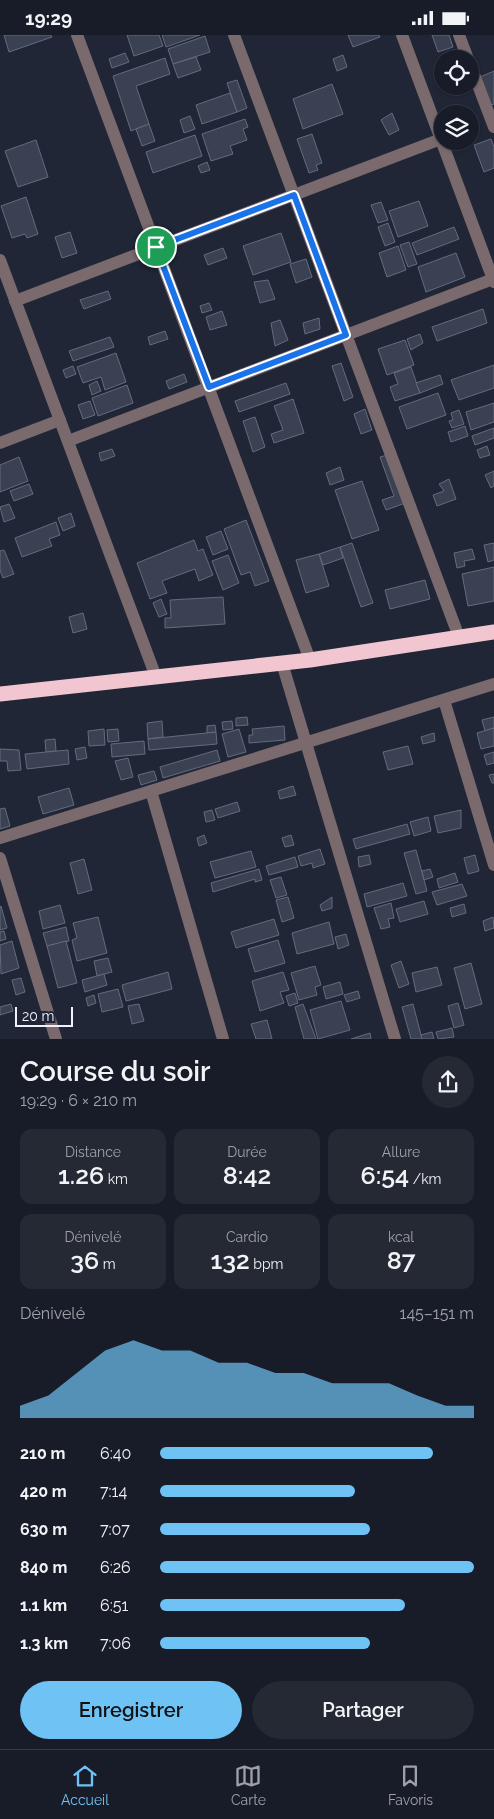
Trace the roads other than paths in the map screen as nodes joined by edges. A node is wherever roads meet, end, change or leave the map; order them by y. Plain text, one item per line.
1 (77, 35) edge
2 (234, 35) edge
3 (402, 35) edge
4 (459, 35) edge
5 (465, 50) edge
6 (479, 88) edge
7 (434, 120) edge
8 (494, 127) edge
9 (434, 142) edge
10 (445, 150) edge
11 (294, 195) junction
12 (156, 247) junction
13 (0, 260) edge
14 (493, 280) edge
15 (16, 301) junction
16 (346, 335) junction
17 (209, 387) junction
18 (60, 420) junction
19 (68, 441) junction
20 (0, 443) edge
21 (494, 632) edge
22 (459, 637) junction
23 (310, 659) junction
24 (282, 663) junction
25 (156, 677) junction
26 (494, 684) edge
27 (0, 694) edge
28 (444, 700) junction
29 (306, 743) junction
30 (151, 791) junction
31 (0, 838) edge
32 (0, 858) edge
33 (494, 865) edge
34 (56, 1039) edge
35 (224, 1039) edge
36 (395, 1039) edge

1 - 12 street
2 - 11 street
3 - 7 street
4 - 5 street
6 - 8 street
9 - 11 street
10 - 14 street
11 - 12 street
11 - 16 street
12 - 15 street
12 - 17 street
13 - 15 street
14 - 16 street
15 - 18 street
16 - 17 street
16 - 22 street
17 - 19 street
17 - 23 street
18 - 19 street
18 - 20 street
19 - 25 street
21 - 22 highway
22 - 23 highway
23 - 24 highway
24 - 25 highway
24 - 29 street
25 - 27 highway
26 - 28 street
28 - 29 street
28 - 33 street
29 - 30 street
29 - 36 street
30 - 31 street
30 - 35 street
32 - 34 street

